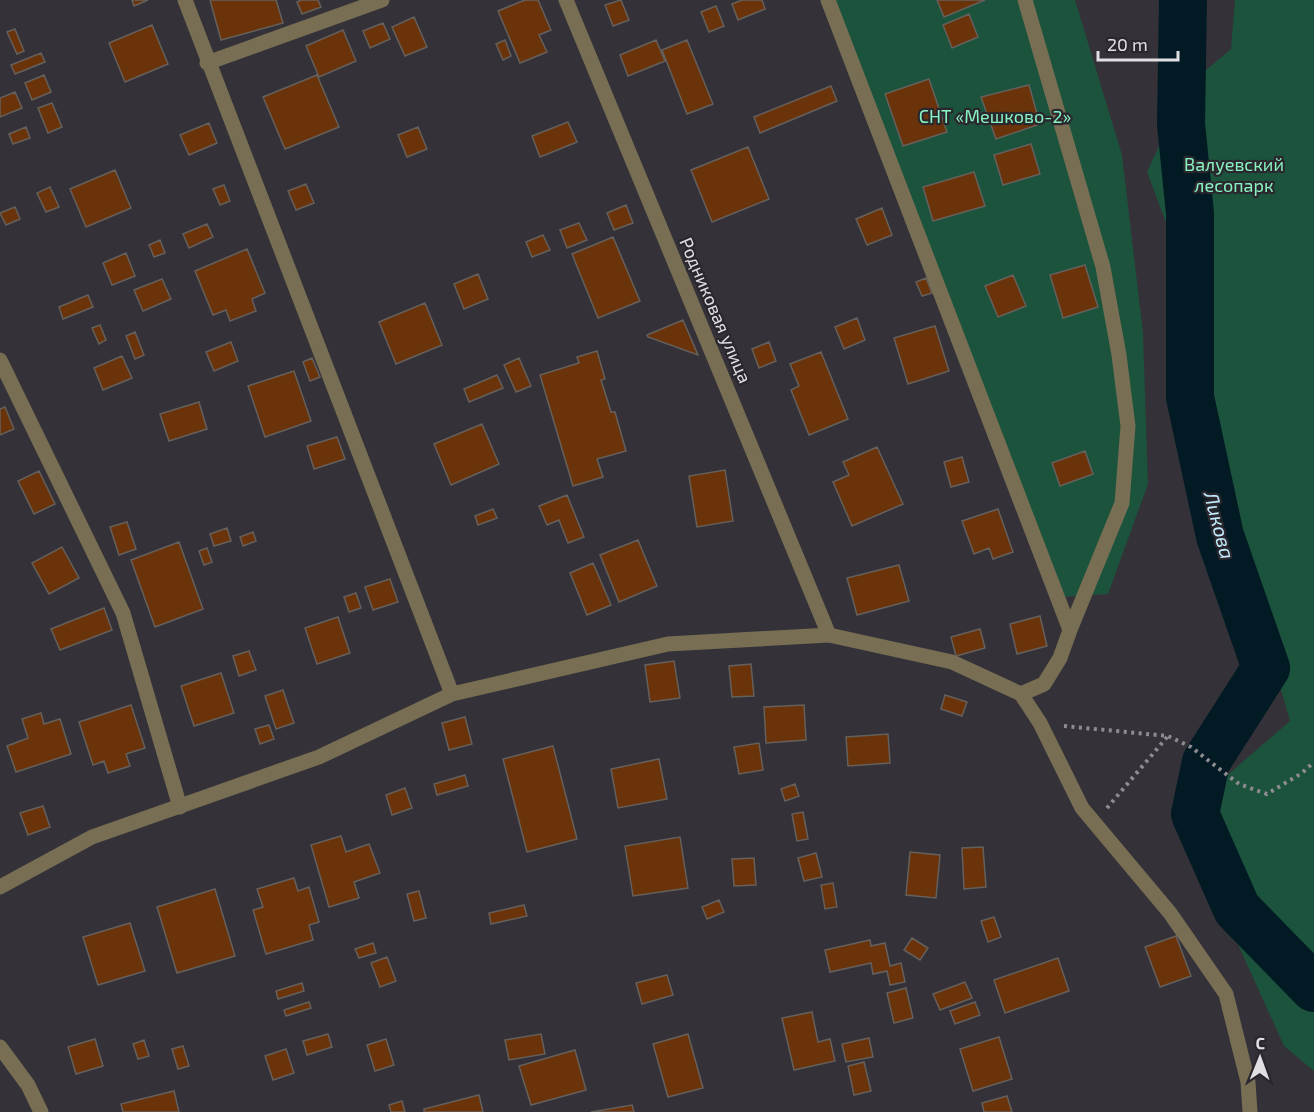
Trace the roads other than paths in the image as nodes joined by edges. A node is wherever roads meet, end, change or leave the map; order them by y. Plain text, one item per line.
1 (184, 0) edge
2 (382, 0) edge
3 (566, 0) edge
4 (828, 0) edge
5 (1025, 0) edge
6 (207, 63) junction
7 (0, 360) edge
8 (1070, 630) junction
9 (829, 635) junction
10 (452, 694) junction
11 (1021, 694) junction
12 (180, 807) junction
13 (0, 887) edge
14 (0, 1047) edge
15 (41, 1112) edge
16 (1250, 1112) edge

1 - 6 street
2 - 6 street
3 - 9 street, Родниковая улица
4 - 8 street
5 - 8 street
6 - 10 street
7 - 12 street
8 - 11 street
9 - 10 street
9 - 11 street
10 - 12 street
11 - 16 street
12 - 13 street
14 - 15 street

